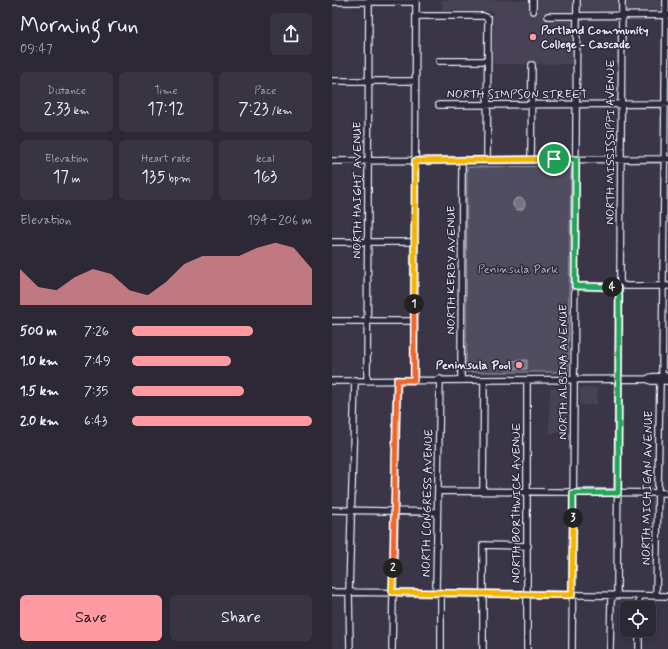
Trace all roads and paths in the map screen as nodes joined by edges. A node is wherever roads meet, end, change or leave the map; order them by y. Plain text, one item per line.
1 (533, 0) edge
2 (577, 0) edge
3 (622, 0) edge
4 (666, 0) edge
5 (369, 1) edge
6 (416, 1) edge
7 (332, 2) edge
8 (533, 11) dead end
9 (622, 15) junction
10 (667, 15) edge
11 (416, 16) junction
12 (548, 16) dead end
13 (577, 16) junction
14 (667, 60) edge
15 (439, 61) dead end
16 (488, 61) junction
17 (532, 65) dead end
18 (332, 81) edge
19 (368, 81) junction
20 (415, 82) junction
21 (576, 104) junction
22 (621, 104) junction
23 (667, 104) edge
24 (439, 105) dead end
25 (487, 105) junction
26 (532, 105) junction
27 (576, 159) junction
28 (621, 159) junction
29 (667, 159) edge
30 (462, 160) junction
31 (487, 160) junction
32 (531, 160) junction
33 (332, 161) edge
34 (368, 161) junction
35 (415, 161) junction
36 (332, 242) edge
37 (368, 242) junction
38 (415, 242) junction
39 (575, 286) junction
40 (620, 286) junction
41 (666, 286) edge
42 (332, 321) edge
43 (367, 321) junction
44 (414, 321) junction
45 (663, 378) edge
46 (440, 379) junction
47 (574, 379) junction
48 (355, 380) junction
49 (367, 380) junction
50 (397, 380) junction
51 (414, 380) junction
52 (461, 380) junction
53 (484, 380) junction
54 (527, 380) junction
55 (619, 380) junction
56 (332, 381) edge
57 (668, 381) edge
58 (438, 491) junction
59 (483, 492) junction
60 (528, 492) junction
61 (573, 493) junction
62 (618, 493) junction
63 (658, 493) junction
64 (668, 493) edge
65 (332, 510) edge
66 (351, 510) junction
67 (394, 511) junction
68 (438, 512) junction
69 (528, 546) junction
70 (332, 592) edge
71 (349, 592) junction
72 (392, 592) junction
73 (438, 593) junction
74 (483, 594) junction
75 (528, 594) junction
76 (572, 595) junction
77 (614, 596) junction
78 (639, 596) junction
79 (656, 596) junction
80 (668, 596) edge
81 (639, 601) edge
82 (639, 637) edge
83 (350, 649) edge
84 (392, 649) edge
85 (441, 649) edge
86 (483, 649) edge
87 (527, 649) edge
88 (572, 649) edge
89 (610, 649) edge
90 (639, 649) edge

1 - 8 street
2 - 13 street, NORTH ALBINA AVENUE
3 - 9 street, NORTH MISSISSIPPI AVENUE
4 - 10 street, NORTH MICHIGAN AVENUE
5 - 6 street
5 - 7 street
5 - 19 street, NORTH HAIGHT AVENUE
6 - 11 street
9 - 10 street
9 - 13 street
9 - 22 street, NORTH MISSISSIPPI AVENUE
10 - 14 street, NORTH MICHIGAN AVENUE
11 - 16 street
11 - 20 street
12 - 13 street
13 - 21 street, NORTH ALBINA AVENUE
14 - 23 street, NORTH MICHIGAN AVENUE
15 - 16 street
16 - 25 street
17 - 26 street
18 - 19 street
19 - 20 street
19 - 34 street, NORTH HAIGHT AVENUE
20 - 35 street
21 - 22 street, NORTH SIMPSON STREET
21 - 26 street, NORTH SIMPSON STREET
21 - 27 street, NORTH ALBINA AVENUE
22 - 23 street, NORTH SIMPSON STREET
22 - 28 street, NORTH MISSISSIPPI AVENUE
23 - 29 street, NORTH MICHIGAN AVENUE
24 - 25 street, NORTH SIMPSON STREET
25 - 26 street, NORTH SIMPSON STREET
25 - 31 street
26 - 32 street
27 - 28 street
27 - 32 street
27 - 39 street, NORTH ALBINA AVENUE
28 - 29 street
28 - 40 street, NORTH MISSISSIPPI AVENUE
29 - 41 street, NORTH MICHIGAN AVENUE
30 - 31 street
30 - 35 street
30 - 52 street, NORTH KERBY AVENUE
31 - 32 street
33 - 34 street
34 - 35 street
34 - 37 street, NORTH HAIGHT AVENUE
35 - 38 street
36 - 37 street
37 - 38 street
37 - 43 street, NORTH HAIGHT AVENUE
38 - 44 street
39 - 40 street
39 - 47 street, NORTH ALBINA AVENUE
40 - 41 street
40 - 55 street, NORTH MISSISSIPPI AVENUE
41 - 45 street, NORTH MICHIGAN AVENUE
42 - 43 street
43 - 44 street
43 - 49 street, NORTH HAIGHT AVENUE
44 - 51 street
45 - 55 street
45 - 57 street
45 - 63 street, NORTH MICHIGAN AVENUE
46 - 51 street
46 - 52 street
46 - 58 street, NORTH CONGRESS AVENUE
47 - 54 street
47 - 55 street
47 - 61 street, NORTH ALBINA AVENUE
48 - 49 street
48 - 56 street
48 - 66 street
49 - 50 street
50 - 51 street
50 - 67 street
52 - 53 street
53 - 54 street
53 - 59 street
54 - 60 street, NORTH BORTHWICK AVENUE
55 - 62 street, NORTH MISSISSIPPI AVENUE
58 - 59 street
58 - 68 street, NORTH CONGRESS AVENUE
59 - 60 street
60 - 61 street
60 - 69 street, NORTH BORTHWICK AVENUE
61 - 62 street
61 - 76 street, NORTH ALBINA AVENUE
62 - 63 street
62 - 77 street, NORTH MISSISSIPPI AVENUE
63 - 64 street
63 - 79 street, NORTH MICHIGAN AVENUE
65 - 66 street
66 - 67 street
66 - 71 street
67 - 68 street
67 - 72 street
68 - 73 street, NORTH CONGRESS AVENUE
69 - 74 street
69 - 75 street, NORTH BORTHWICK AVENUE
70 - 71 street
71 - 72 street
71 - 83 street
72 - 73 street
72 - 84 street
73 - 74 street
73 - 85 street, NORTH CONGRESS AVENUE
74 - 75 street
74 - 86 street
75 - 76 street
75 - 87 street, NORTH BORTHWICK AVENUE
76 - 77 street
76 - 88 street, NORTH ALBINA AVENUE
77 - 78 street
77 - 89 street, NORTH MISSISSIPPI AVENUE
78 - 79 street
78 - 81 street
79 - 80 street
82 - 90 street

